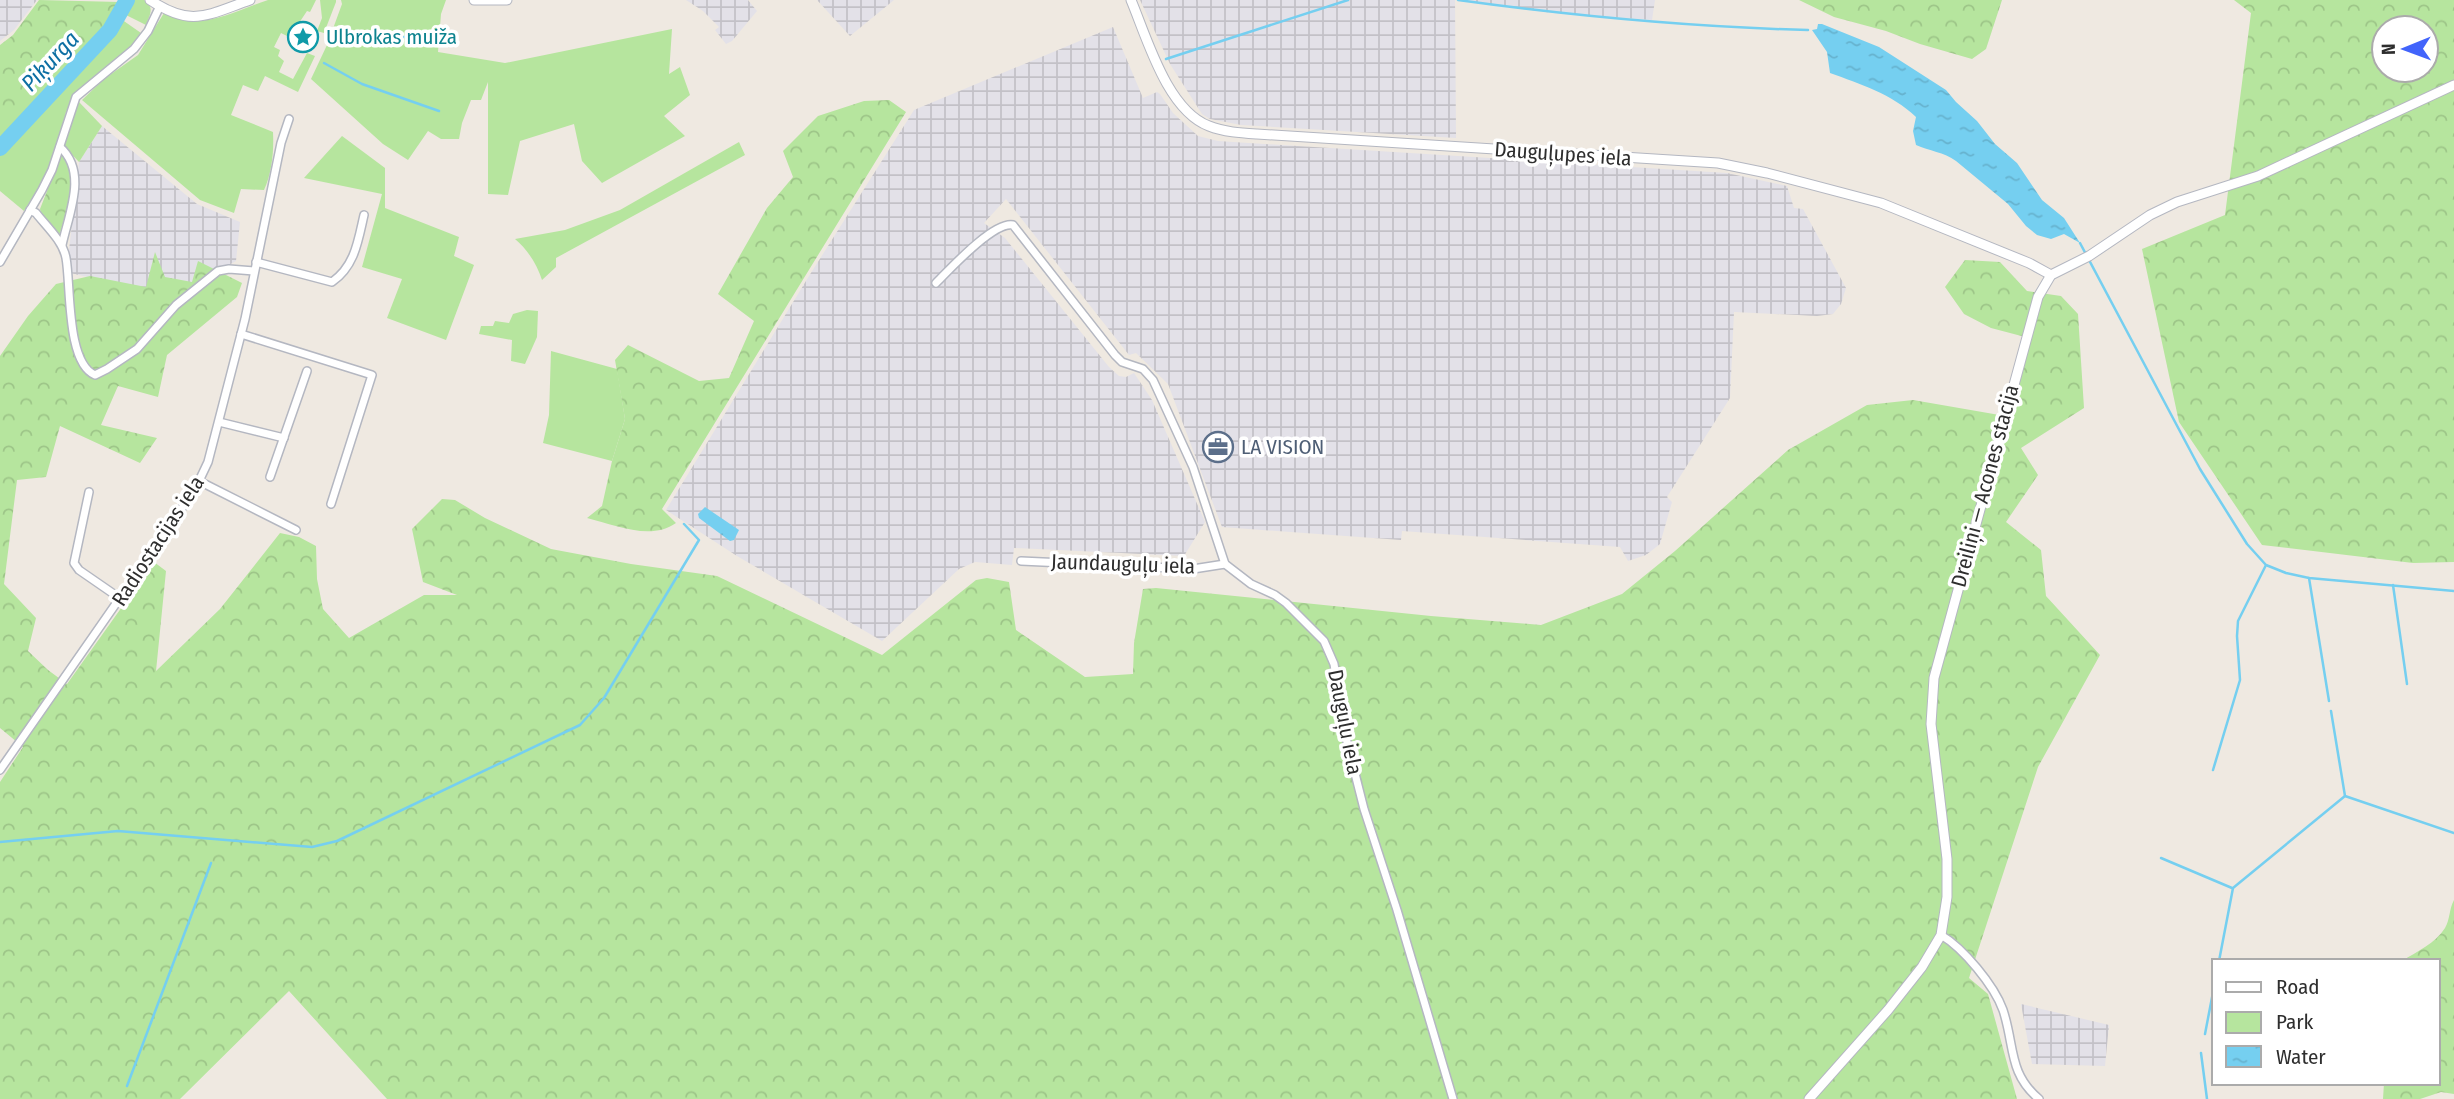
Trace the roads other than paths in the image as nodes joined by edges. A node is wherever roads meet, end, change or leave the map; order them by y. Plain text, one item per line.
1 (150, 0) edge
2 (250, 0) edge
3 (474, 0) edge
4 (508, 0) edge
5 (1131, 0) edge
6 (160, 6) junction
7 (2454, 85) edge
8 (289, 119) dead end
9 (60, 147) junction
10 (30, 210) junction
11 (364, 215) dead end
12 (62, 245) junction
13 (0, 261) edge
14 (256, 262) junction
15 (254, 271) junction
16 (2052, 275) junction
17 (936, 283) dead end
18 (241, 334) junction
19 (307, 371) dead end
20 (219, 422) junction
21 (284, 438) junction
22 (270, 477) dead end
23 (199, 481) junction
24 (89, 492) dead end
25 (331, 504) dead end
26 (296, 530) dead end
27 (1021, 561) dead end
28 (1224, 565) junction
29 (121, 599) junction
30 (0, 770) edge
31 (1941, 935) junction
32 (1453, 1099) edge
33 (1809, 1099) edge
34 (2039, 1099) edge

1 - 6 street
2 - 6 street
3 - 4 street
5 - 16 street, Dauguļupes iela
6 - 9 street
7 - 16 street
8 - 14 street, Radiostacijas iela
9 - 10 street
9 - 12 street
10 - 12 street
10 - 13 street
11 - 14 street
12 - 15 street
14 - 15 street, Radiostacijas iela
15 - 18 street, Radiostacijas iela
16 - 31 street, Dreiliņi — Acones stacija
17 - 28 street
18 - 20 street, Radiostacijas iela
18 - 25 street
19 - 21 street
20 - 21 street
20 - 23 street, Radiostacijas iela
21 - 22 street
23 - 26 street
23 - 29 street, Radiostacijas iela
24 - 29 street
27 - 28 street, Jaundauguļu iela
28 - 32 street, Dauguļu iela
29 - 30 street, Radiostacijas iela
31 - 33 street, Dreiliņi — Acones stacija
31 - 34 street

